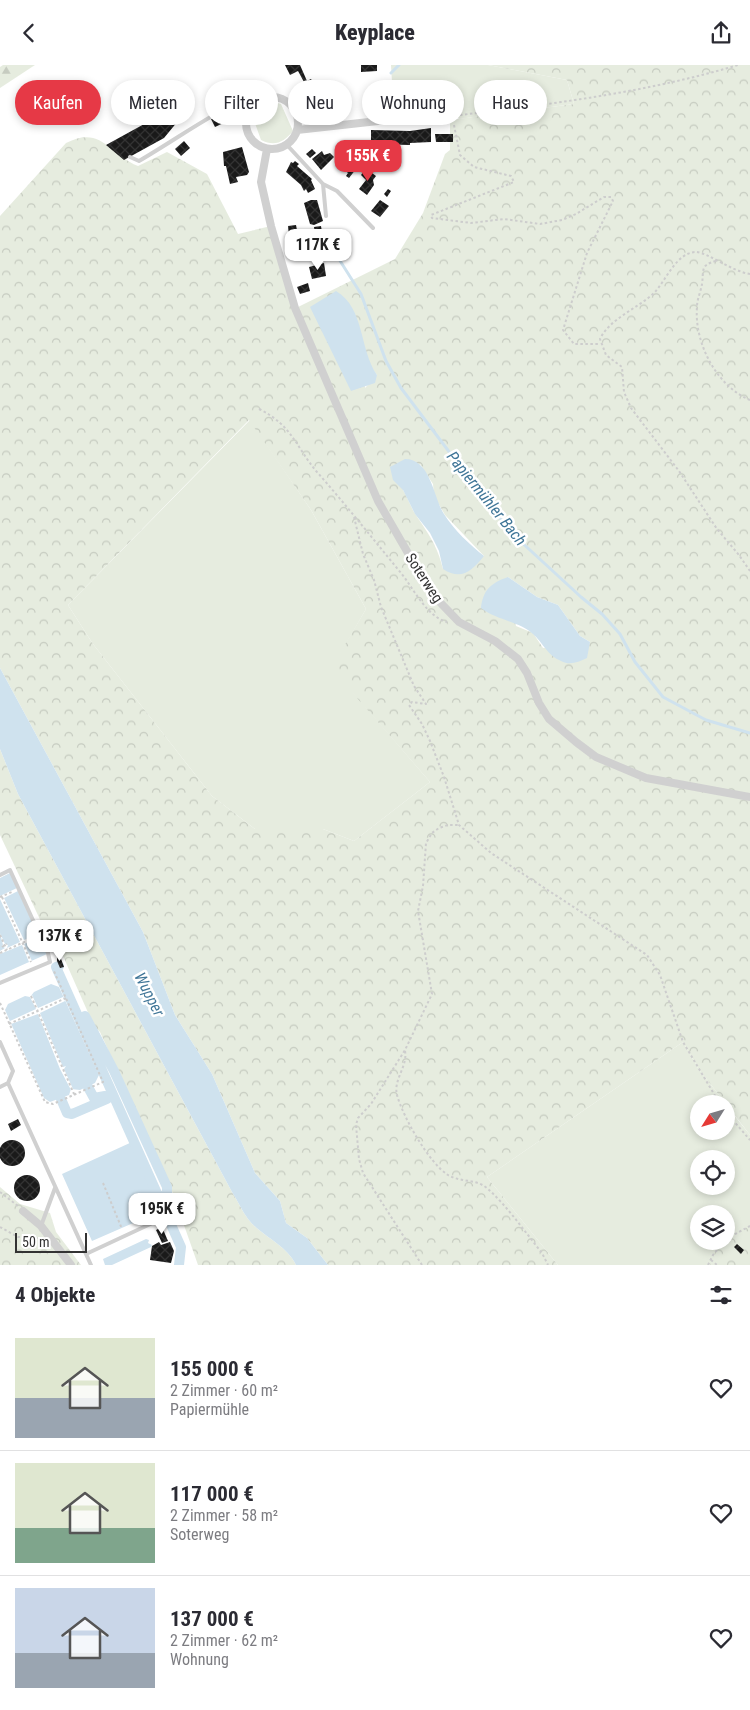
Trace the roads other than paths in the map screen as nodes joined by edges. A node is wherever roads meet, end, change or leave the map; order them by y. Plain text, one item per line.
1 (278, 99) edge
2 (205, 119) edge
3 (362, 123) edge
4 (248, 125) edge
5 (297, 131) junction
6 (287, 145) junction
7 (268, 149) junction
8 (130, 157) dead end
9 (323, 185) junction
10 (326, 216) dead end
11 (373, 228) dead end
12 (750, 797) edge
13 (0, 875) edge
14 (0, 983) edge
15 (0, 1042) edge
16 (8, 1083) junction
17 (0, 1087) edge
18 (55, 1188) junction
19 (24, 1211) road end
20 (161, 1219) dead end
21 (41, 1226) junction
22 (86, 1254) junction
23 (71, 1265) edge
24 (91, 1265) edge

1 - 5 street
2 - 8 lane
3 - 5 street
4 - 7 street
5 - 6 street
6 - 7 street
6 - 9 lane
7 - 12 street, Soterweg
9 - 10 lane
9 - 11 lane
13 - 14 lane
15 - 16 lane
16 - 17 lane
16 - 18 lane
18 - 21 lane
18 - 22 lane
19 - 21 street
20 - 22 lane
21 - 23 street
22 - 24 lane

